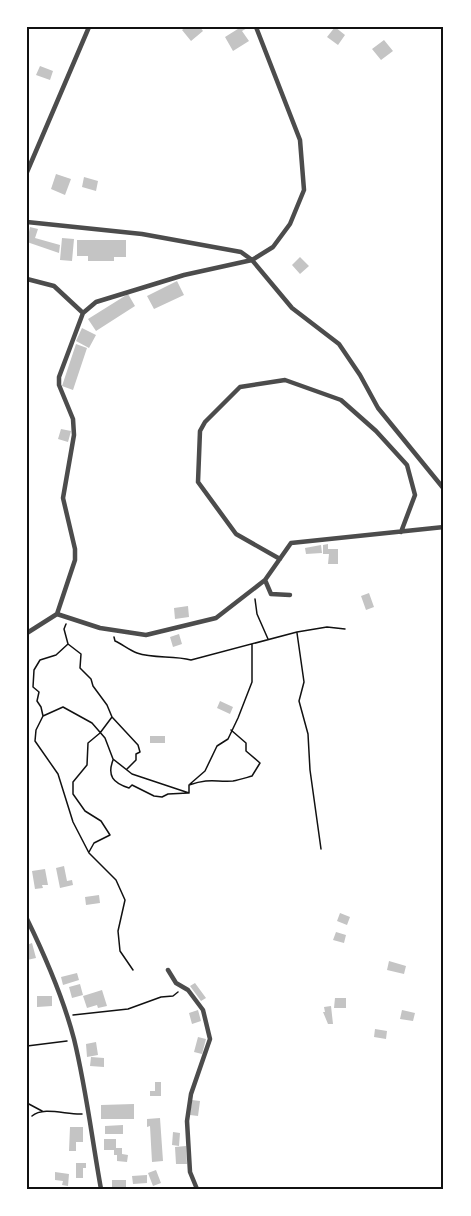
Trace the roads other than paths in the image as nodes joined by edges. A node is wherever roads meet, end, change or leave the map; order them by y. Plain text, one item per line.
1 (89, 27) edge
2 (256, 27) edge
3 (27, 171) edge
4 (27, 222) edge
5 (252, 260) junction
6 (27, 279) edge
7 (83, 313) junction
8 (444, 489) edge
9 (444, 527) edge
10 (401, 532) junction
11 (280, 559) junction
12 (265, 580) junction
13 (290, 595) dead end
14 (57, 614) junction
15 (27, 633) edge
16 (27, 919) edge
17 (168, 970) dead end
18 (101, 1189) edge
19 (197, 1189) edge

1 - 3 street
2 - 5 street
4 - 5 street
5 - 7 street
5 - 8 street
6 - 7 street
7 - 14 street
9 - 10 street
10 - 11 street
10 - 11 street
11 - 12 street
12 - 13 street
12 - 14 street
14 - 15 street
16 - 18 street
17 - 19 street

